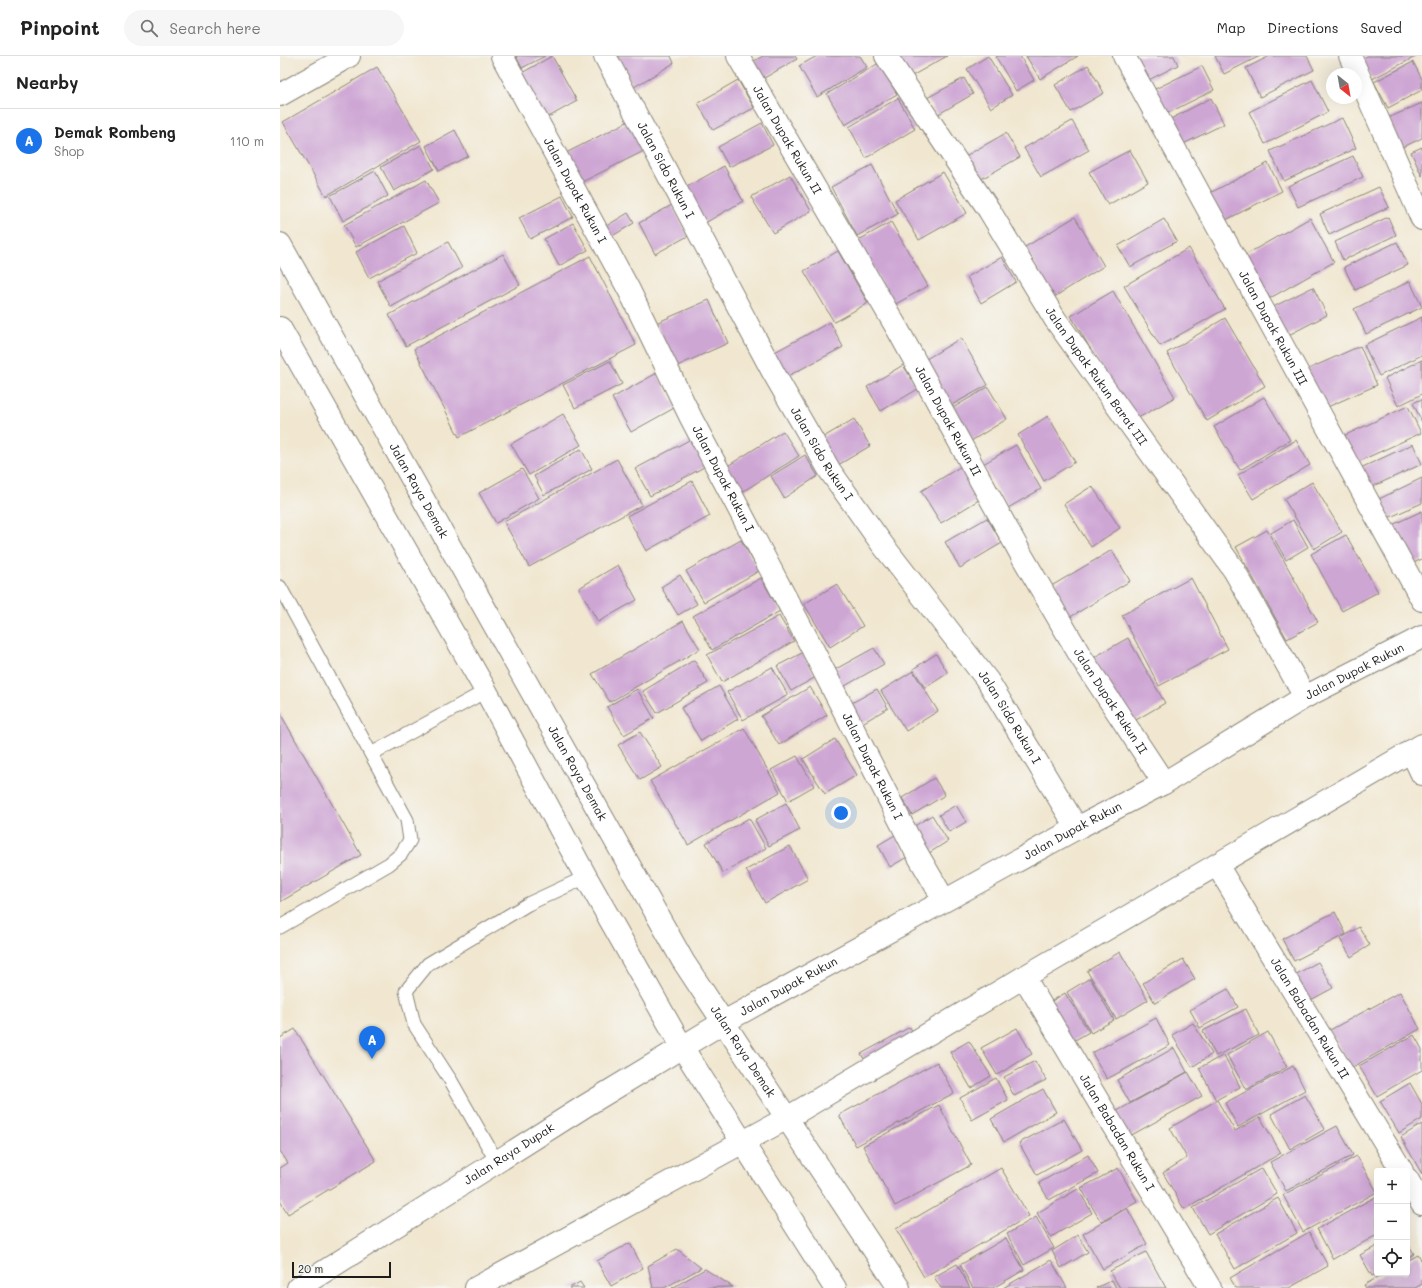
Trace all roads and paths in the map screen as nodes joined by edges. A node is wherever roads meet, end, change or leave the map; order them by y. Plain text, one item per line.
1 (349, 56) edge
2 (502, 56) edge
3 (605, 56) edge
4 (738, 56) edge
5 (886, 56) edge
6 (1124, 56) edge
7 (1350, 56) edge
8 (280, 95) edge
9 (1422, 219) edge
10 (280, 244) edge
11 (280, 328) edge
12 (280, 587) edge
13 (1422, 600) edge
14 (1422, 637) edge
15 (486, 691) junction
16 (1305, 697) junction
17 (1417, 748) edge
18 (371, 754) junction
19 (1422, 774) edge
20 (1164, 782) junction
21 (1077, 828) junction
22 (1218, 865) junction
23 (586, 877) junction
24 (944, 900) junction
25 (280, 927) edge
26 (1024, 977) junction
27 (722, 1023) junction
28 (682, 1047) junction
29 (788, 1118) junction
30 (744, 1142) junction
31 (497, 1162) junction
32 (1400, 1168) edge
33 (1410, 1185) edge
34 (1422, 1204) edge
35 (490, 1284) edge
36 (298, 1288) edge
37 (835, 1288) edge
38 (899, 1288) edge
39 (1210, 1288) edge

1 - 8 main road
2 - 24 main road, Jalan Dupak Rukun I
3 - 21 main road, Jalan Sido Rukun I
4 - 20 main road, Jalan Dupak Rukun II
5 - 16 main road, Jalan Dupak Rukun Barat III
6 - 13 main road, Jalan Dupak Rukun III
7 - 9 main road
10 - 27 main road, Jalan Raya Demak
11 - 15 main road
12 - 18 lane
14 - 16 main road, Jalan Dupak Rukun
15 - 18 lane
15 - 23 main road
16 - 20 main road, Jalan Dupak Rukun
17 - 19 main road
17 - 22 main road
18 - 25 lane
20 - 21 main road, Jalan Dupak Rukun
21 - 24 main road, Jalan Dupak Rukun
22 - 26 main road
22 - 32 main road, Jalan Babadan Rukun II
23 - 28 main road
23 - 31 lane
24 - 27 main road, Jalan Dupak Rukun
26 - 29 main road
26 - 39 main road, Jalan Babadan Rukun I
27 - 28 main road, Jalan Raya Dupak
27 - 29 main road, Jalan Raya Demak
28 - 30 main road
28 - 31 main road, Jalan Raya Dupak
29 - 30 main road
29 - 38 main road, Jalan Raya Demak
30 - 35 main road
30 - 37 main road
31 - 36 main road, Jalan Raya Dupak
33 - 34 main road

